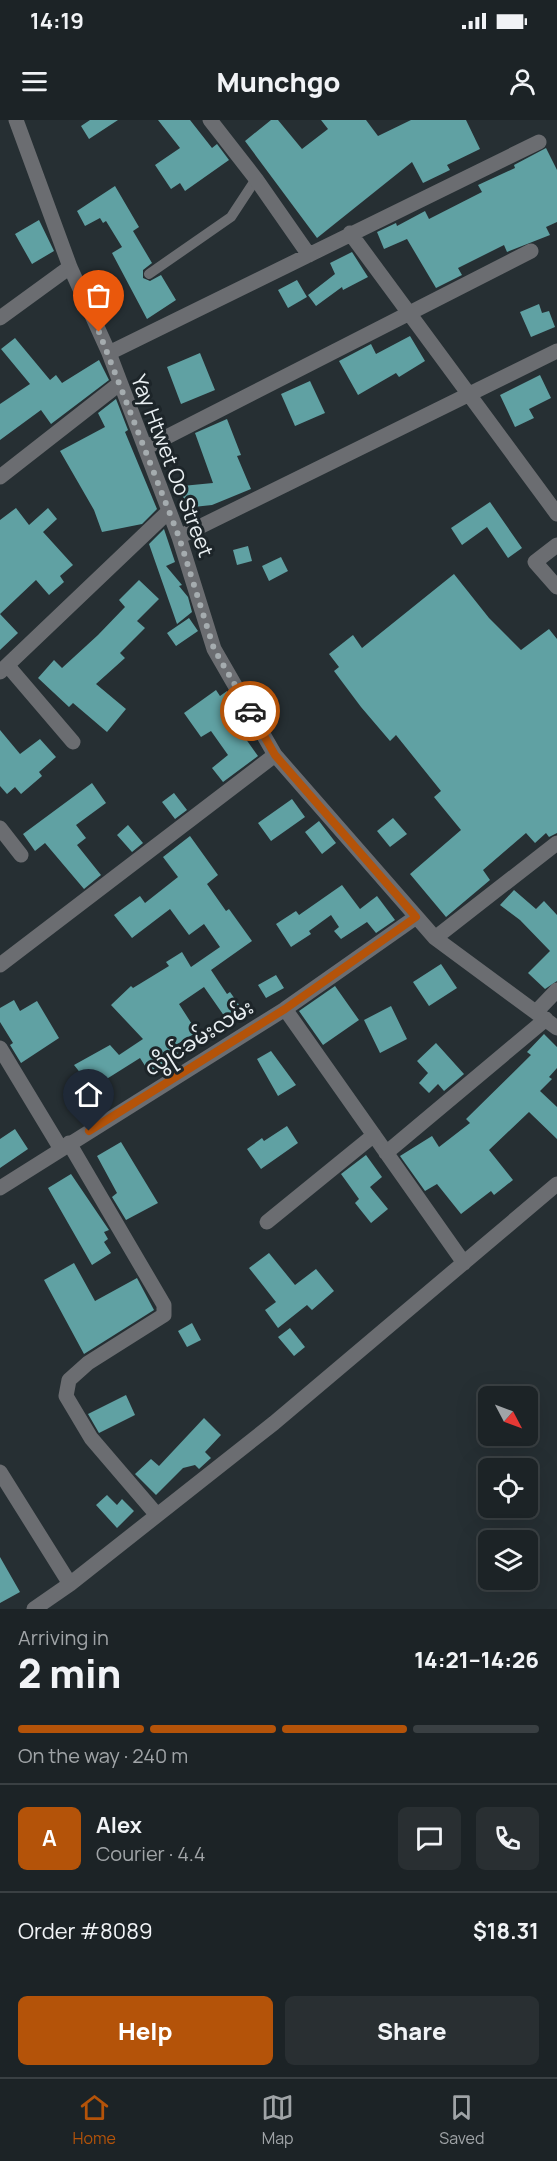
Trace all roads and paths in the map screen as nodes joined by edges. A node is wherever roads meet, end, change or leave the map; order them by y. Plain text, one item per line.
1 (16, 120) edge
2 (210, 120) edge
3 (539, 142) dead end
4 (256, 179) junction
5 (350, 233) junction
6 (531, 251) dead end
7 (309, 255) junction
8 (70, 267) junction
9 (149, 274) dead end
10 (408, 314) junction
11 (0, 318) edge
12 (557, 351) edge
13 (109, 353) junction
14 (119, 384) junction
15 (467, 395) junction
16 (145, 448) junction
17 (0, 477) edge
18 (168, 512) junction
19 (557, 514) edge
20 (179, 537) junction
21 (557, 545) edge
22 (557, 587) edge
23 (4, 669) edge
24 (73, 742) dead end
25 (275, 755) junction
26 (0, 828) edge
27 (557, 843) edge
28 (21, 855) dead end
29 (416, 917) junction
30 (435, 938) junction
31 (0, 964) edge
32 (557, 990) edge
33 (285, 1009) junction
34 (546, 1019) edge
35 (0, 1048) edge
36 (374, 1135) junction
37 (65, 1146) junction
38 (386, 1153) junction
39 (557, 1184) edge
40 (0, 1188) edge
41 (267, 1222) dead end
42 (464, 1263) junction
43 (0, 1472) edge
44 (157, 1515) junction
45 (70, 1584) junction
46 (34, 1609) edge

1 - 8 street, Yay Htwet Oo Street
2 - 4 street
3 - 5 street
4 - 7 street
4 - 9 lane
5 - 7 street
5 - 10 street
6 - 10 street
7 - 13 street
8 - 11 street
8 - 13 street, Yay Htwet Oo Street
10 - 15 street
10 - 16 street
12 - 15 street
13 - 14 street, Yay Htwet Oo Street
14 - 16 street, Yay Htwet Oo Street
14 - 17 street
15 - 19 street
15 - 20 street
16 - 18 street, Yay Htwet Oo Street
18 - 20 street, Yay Htwet Oo Street
18 - 23 street
20 - 25 street, Yay Htwet Oo Street
21 - 22 street
23 - 24 street
25 - 29 street, Yay Htwet Oo Street
25 - 31 street
26 - 28 street
27 - 30 street
29 - 30 street, Yay Htwet Oo Street
29 - 33 street, လွိုင်ခမ်းလမ်း
30 - 34 street, Yay Htwet Oo Street
32 - 34 street
33 - 36 street
33 - 37 street, လွိုင်ခမ်းလမ်း
34 - 38 street
35 - 37 street
36 - 38 street
36 - 41 street
37 - 40 street, လွိုင်ခမ်းလမ်း
37 - 44 street
38 - 42 street
39 - 42 street
42 - 44 street
43 - 45 street
44 - 45 street
45 - 46 street

